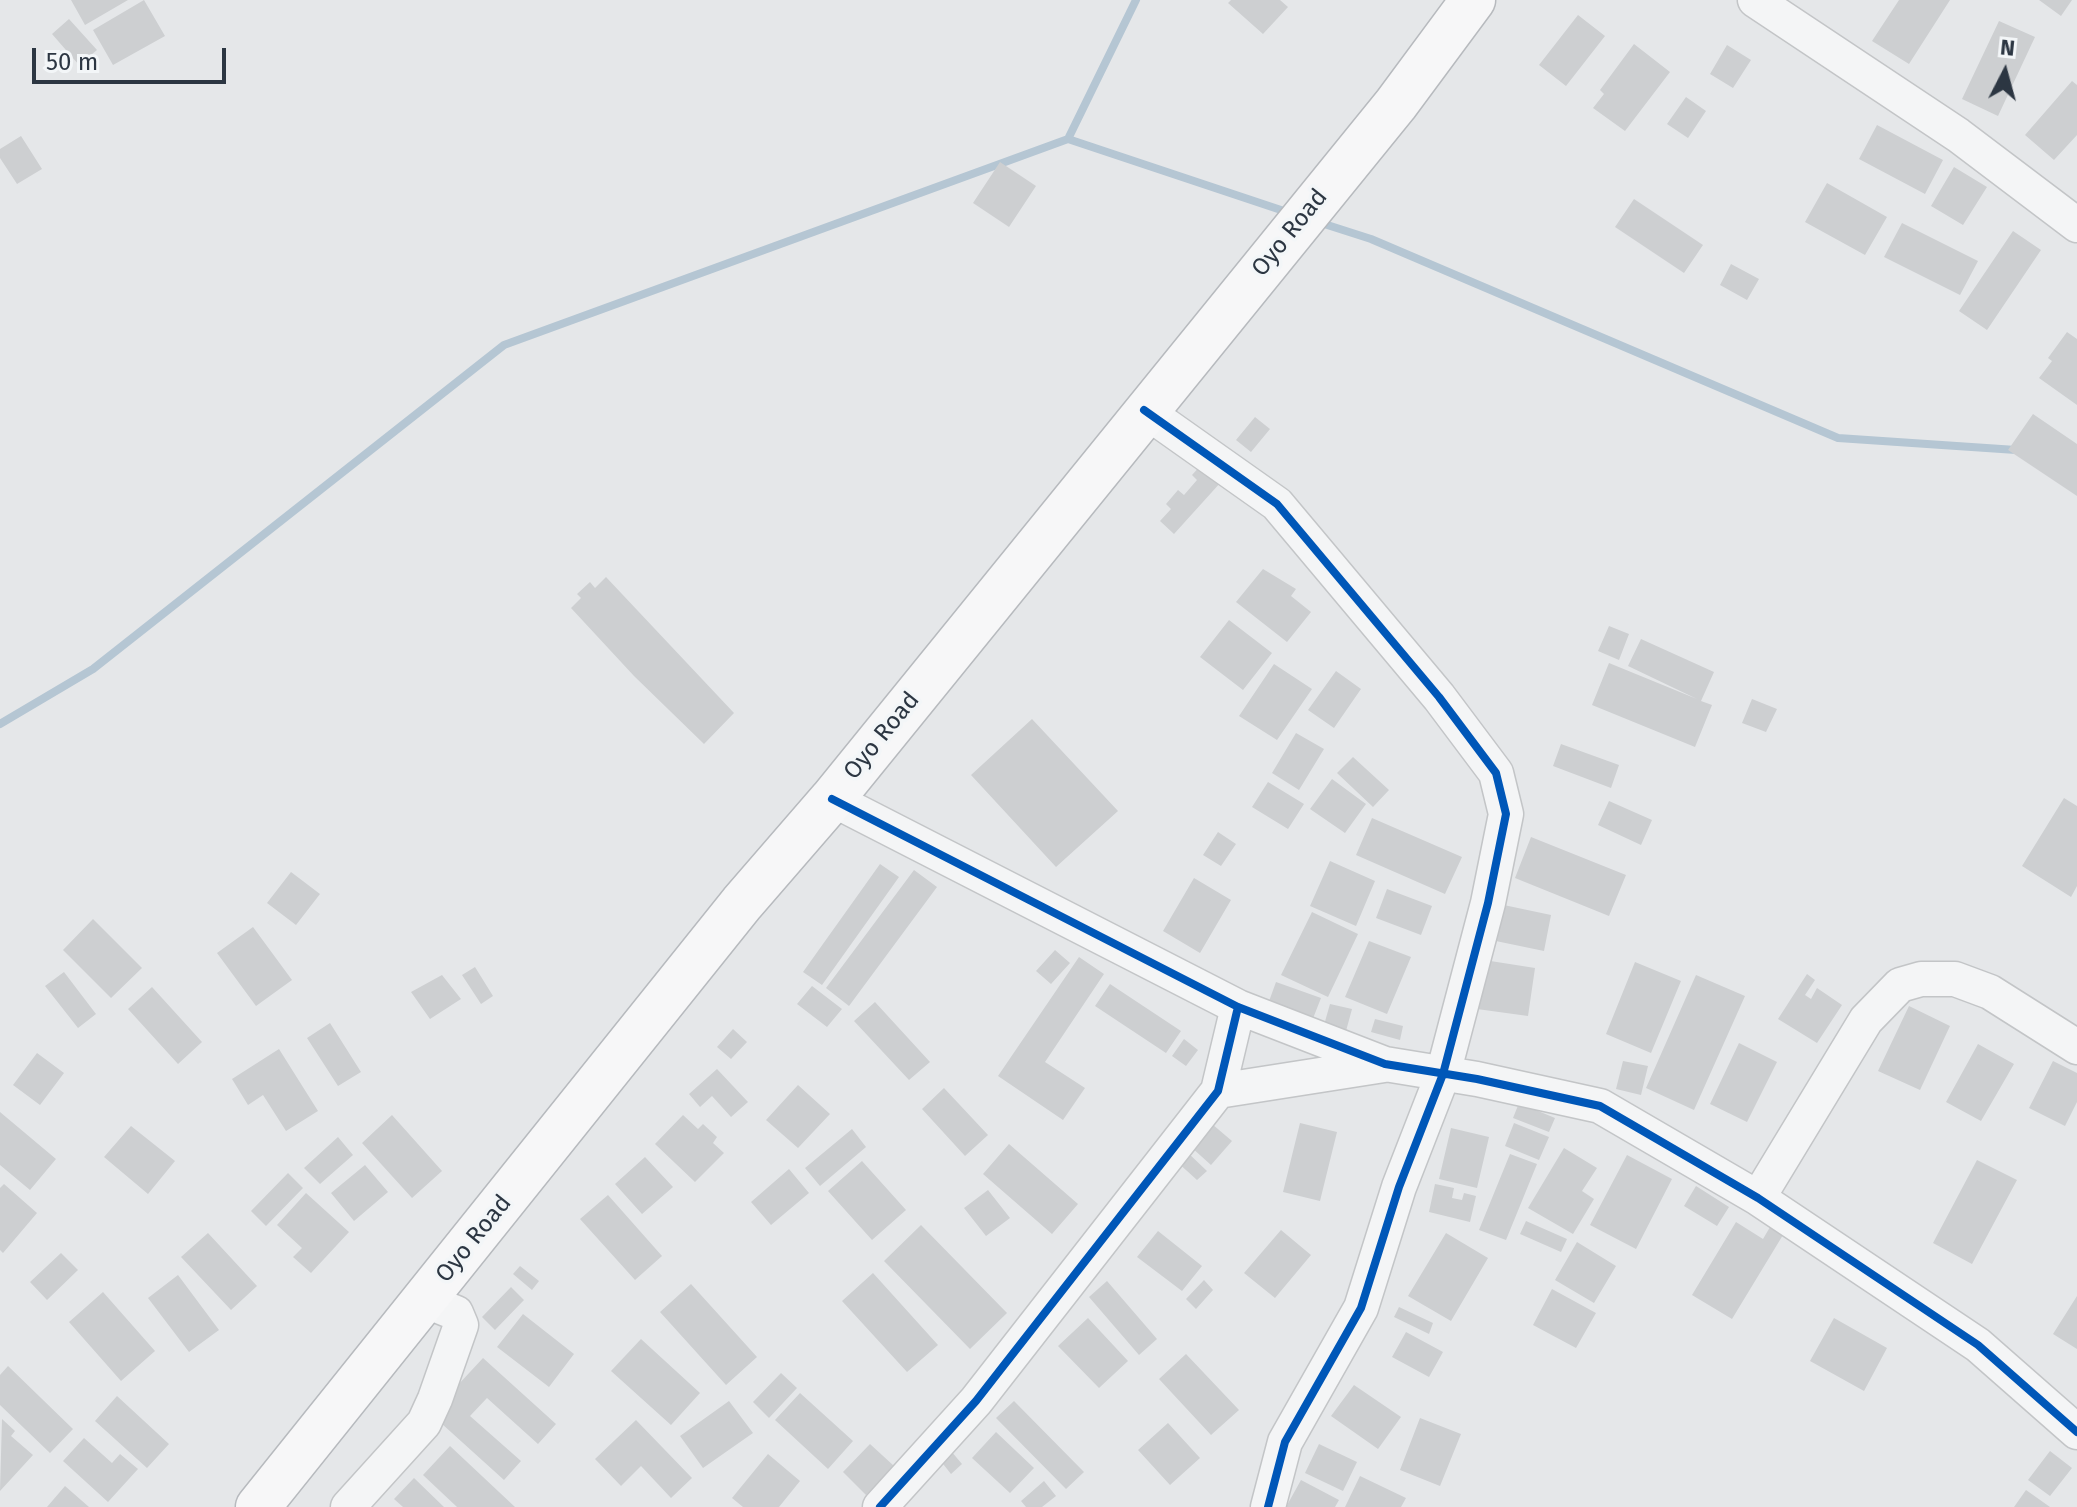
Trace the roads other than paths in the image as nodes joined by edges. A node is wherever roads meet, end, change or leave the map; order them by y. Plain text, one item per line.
1 (1473, 0) edge
2 (1755, 0) edge
3 (2077, 225) edge
4 (1144, 410) junction
5 (832, 799) junction
6 (1238, 1007) junction
7 (2077, 1047) edge
8 (1385, 1064) junction
9 (1443, 1074) junction
10 (1218, 1091) junction
11 (1758, 1198) junction
12 (424, 1300) junction
13 (2077, 1432) edge
14 (258, 1507) edge
15 (348, 1507) edge
16 (880, 1507) edge
17 (1268, 1507) edge

1 - 4 highway, Oyo Road
2 - 3 street
4 - 5 highway, Oyo Road
4 - 9 street
5 - 6 street
5 - 12 highway, Oyo Road
6 - 8 street
6 - 10 street
7 - 11 street
8 - 9 street
8 - 10 street
9 - 11 street
9 - 17 street
10 - 16 street
11 - 13 street
12 - 14 highway, Oyo Road
12 - 15 street

